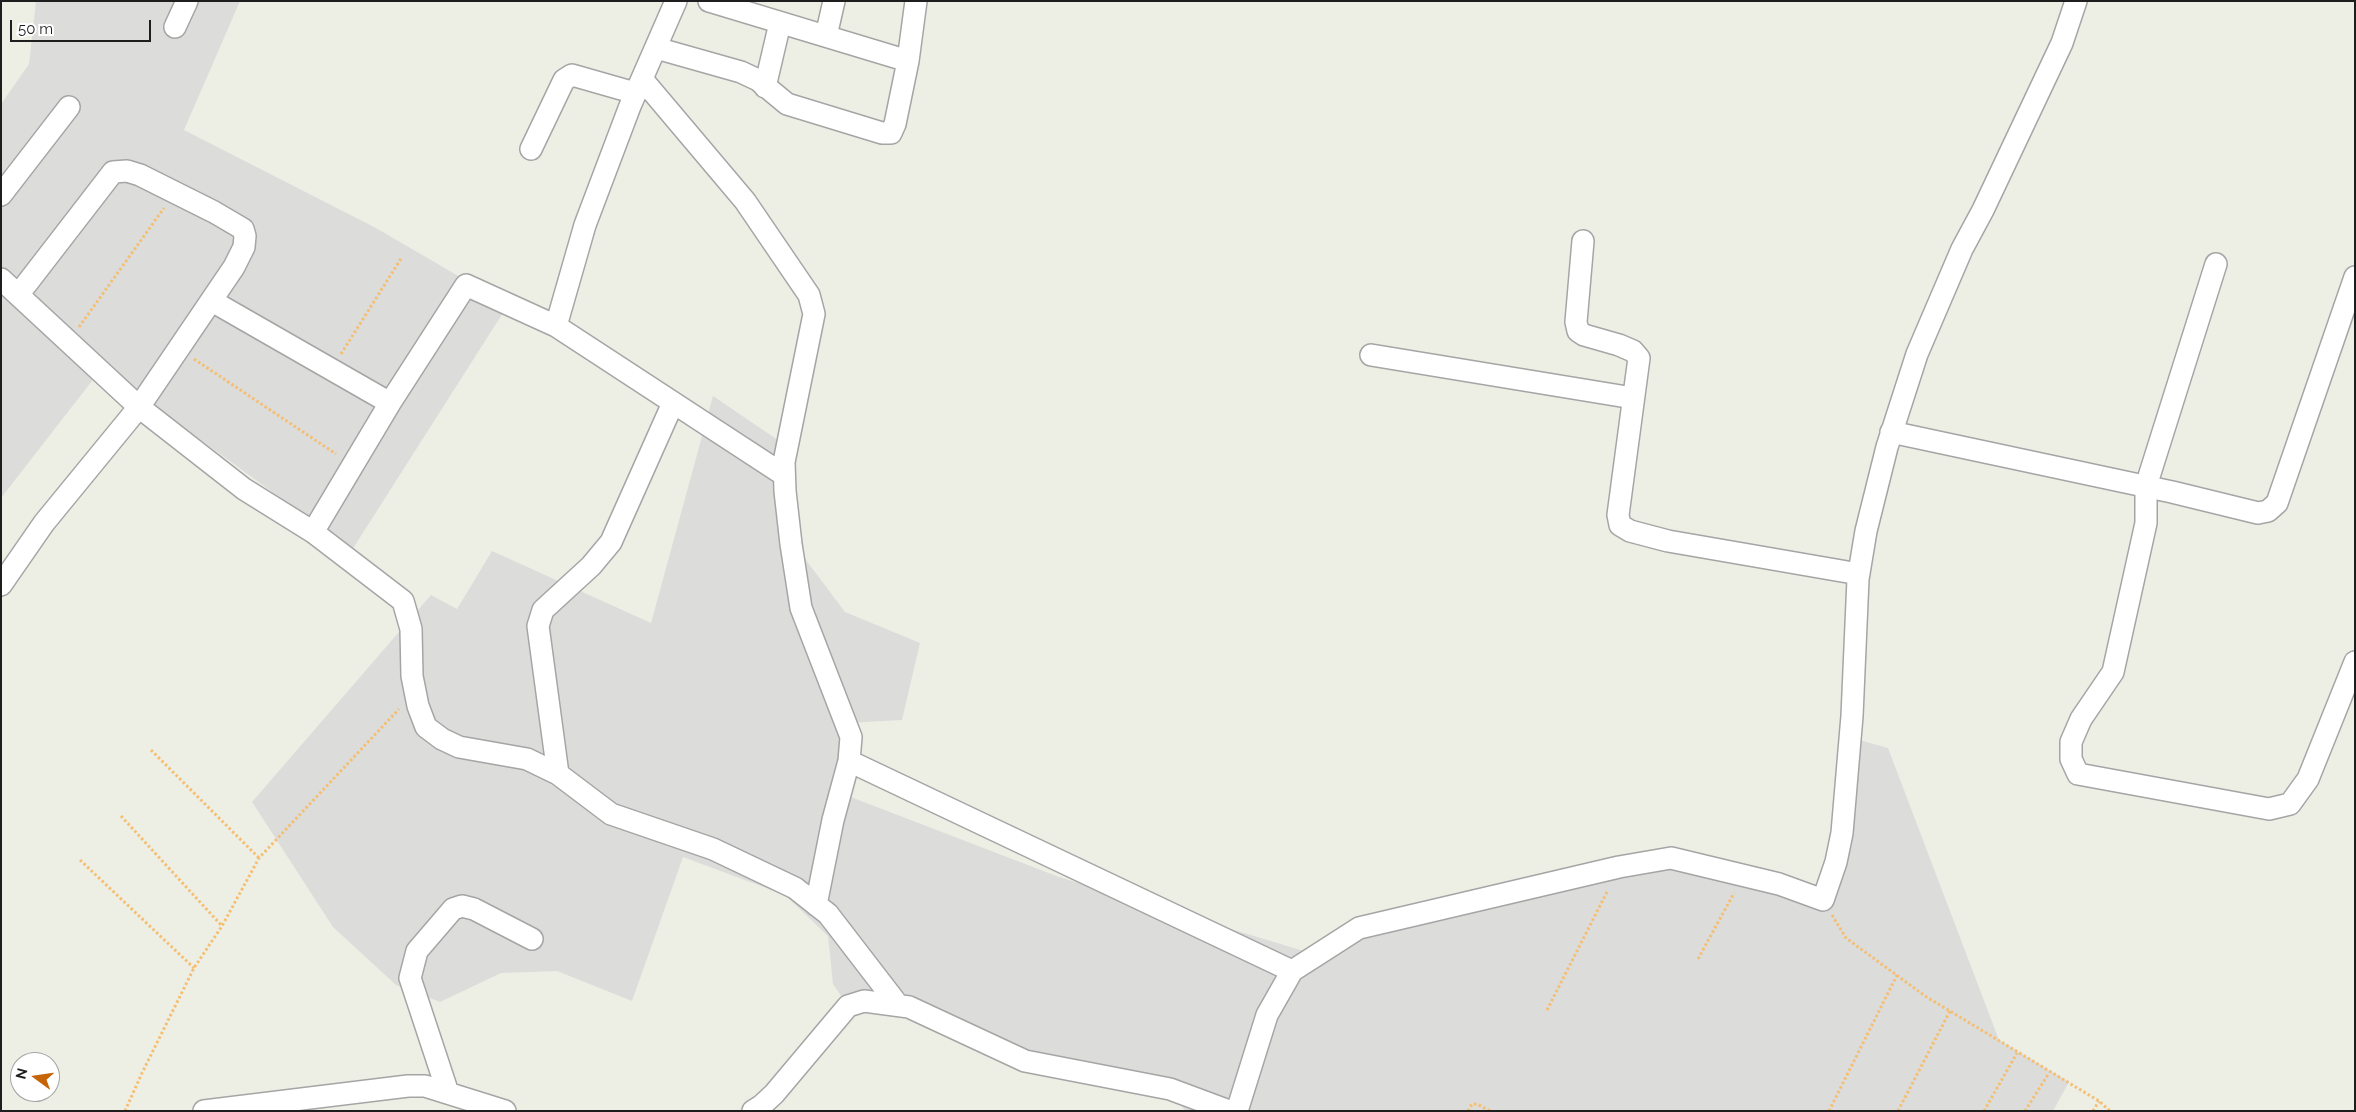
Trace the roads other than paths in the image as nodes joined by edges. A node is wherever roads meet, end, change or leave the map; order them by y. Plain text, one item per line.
1 (187, 1) edge
2 (676, 1) edge
3 (709, 1) edge
4 (834, 1) edge
5 (916, 1) edge
6 (2076, 1) edge
7 (769, 14) edge
8 (175, 27) dead end
9 (826, 36) junction
10 (656, 48) junction
11 (908, 61) junction
12 (638, 86) junction
13 (765, 87) junction
14 (70, 108) dead end
15 (531, 150) dead end
16 (1, 196) edge
17 (1583, 241) dead end
18 (2216, 264) dead end
19 (2355, 277) edge
20 (1, 279) edge
21 (18, 295) junction
22 (212, 301) junction
23 (556, 326) junction
24 (1371, 354) dead end
25 (1633, 398) junction
26 (390, 402) junction
27 (673, 403) junction
28 (139, 407) junction
29 (1891, 432) junction
30 (784, 475) junction
31 (2146, 486) junction
32 (313, 532) junction
33 (1859, 574) junction
34 (1, 585) edge
35 (2355, 662) edge
36 (849, 761) junction
37 (558, 774) junction
38 (816, 904) junction
39 (532, 939) dead end
40 (1292, 971) junction
41 (898, 1005) junction
42 (448, 1092) junction
43 (204, 1111) edge
44 (505, 1111) edge
45 (753, 1111) edge
46 (1229, 1111) edge
47 (1237, 1111) edge

1 - 8 street
2 - 10 street
3 - 7 street
4 - 9 street
5 - 11 street
6 - 29 street
7 - 9 street
7 - 13 street
9 - 11 street
10 - 12 street
10 - 13 street
11 - 13 street
12 - 15 street
12 - 23 street
12 - 30 street
14 - 16 street
17 - 25 street
18 - 31 street
19 - 31 street
20 - 21 street
21 - 22 street
21 - 28 street
22 - 26 street
22 - 28 street
23 - 26 street
23 - 27 street
24 - 25 street
25 - 33 street
26 - 32 street
27 - 30 street
27 - 37 street
28 - 32 street
28 - 34 street
29 - 31 street
29 - 33 street
30 - 36 street
31 - 35 street
32 - 37 street
33 - 40 street
36 - 38 street
36 - 40 street
37 - 38 street
38 - 41 street
39 - 42 street
40 - 47 street
41 - 45 street
41 - 46 street
42 - 43 street
42 - 44 street

